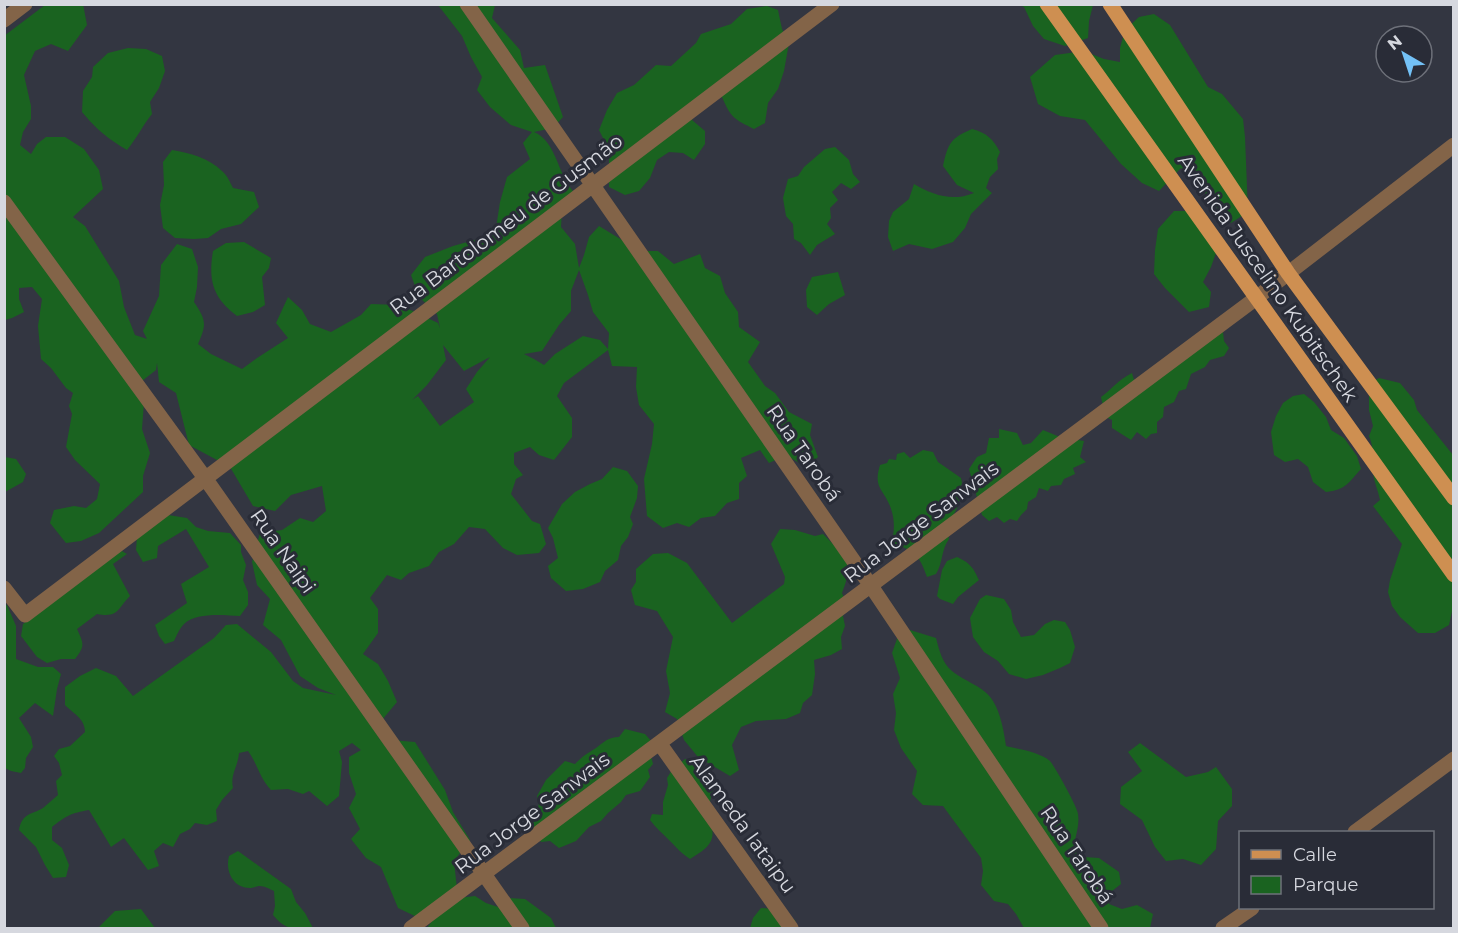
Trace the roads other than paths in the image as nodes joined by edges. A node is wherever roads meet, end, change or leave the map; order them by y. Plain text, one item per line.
1 (25, 4) edge
2 (467, 4) edge
3 (832, 4) edge
4 (1047, 4) edge
5 (1110, 4) edge
6 (4, 20) edge
7 (1454, 145) edge
8 (592, 185) junction
9 (4, 202) edge
10 (1288, 273) junction
11 (1255, 299) junction
12 (206, 478) junction
13 (1454, 498) edge
14 (1454, 576) edge
15 (871, 586) junction
16 (4, 588) edge
17 (660, 744) junction
18 (1454, 759) edge
19 (1355, 831) edge
20 (485, 875) junction
21 (1251, 909) edge
22 (411, 928) edge
23 (522, 928) edge
24 (791, 928) edge
25 (1101, 928) edge
26 (1223, 928) edge

1 - 6 street
2 - 8 street, Rua Tarobá
3 - 8 street, Rua Bartolomeu de Gusmão
4 - 11 main road, Avenida Juscelino Kubitschek
5 - 10 main road, Avenida Juscelino Kubitschek
7 - 10 street, Rua Jorge Sanwais
8 - 12 street, Rua Bartolomeu de Gusmão
8 - 15 street, Rua Tarobá
9 - 12 street, Rua Naipi
10 - 11 street, Rua Jorge Sanwais
10 - 13 main road, Avenida Juscelino Kubitschek
11 - 14 main road, Avenida Juscelino Kubitschek
11 - 15 street, Rua Jorge Sanwais
12 - 16 street, Rua Bartolomeu de Gusmão
12 - 20 street, Rua Naipi
15 - 17 street, Rua Jorge Sanwais
15 - 25 street, Rua Tarobá
17 - 20 street, Rua Jorge Sanwais
17 - 24 street, Alameda Iataipu
18 - 19 street
20 - 22 street, Rua Jorge Sanwais
20 - 23 street, Rua Naipi
21 - 26 street

